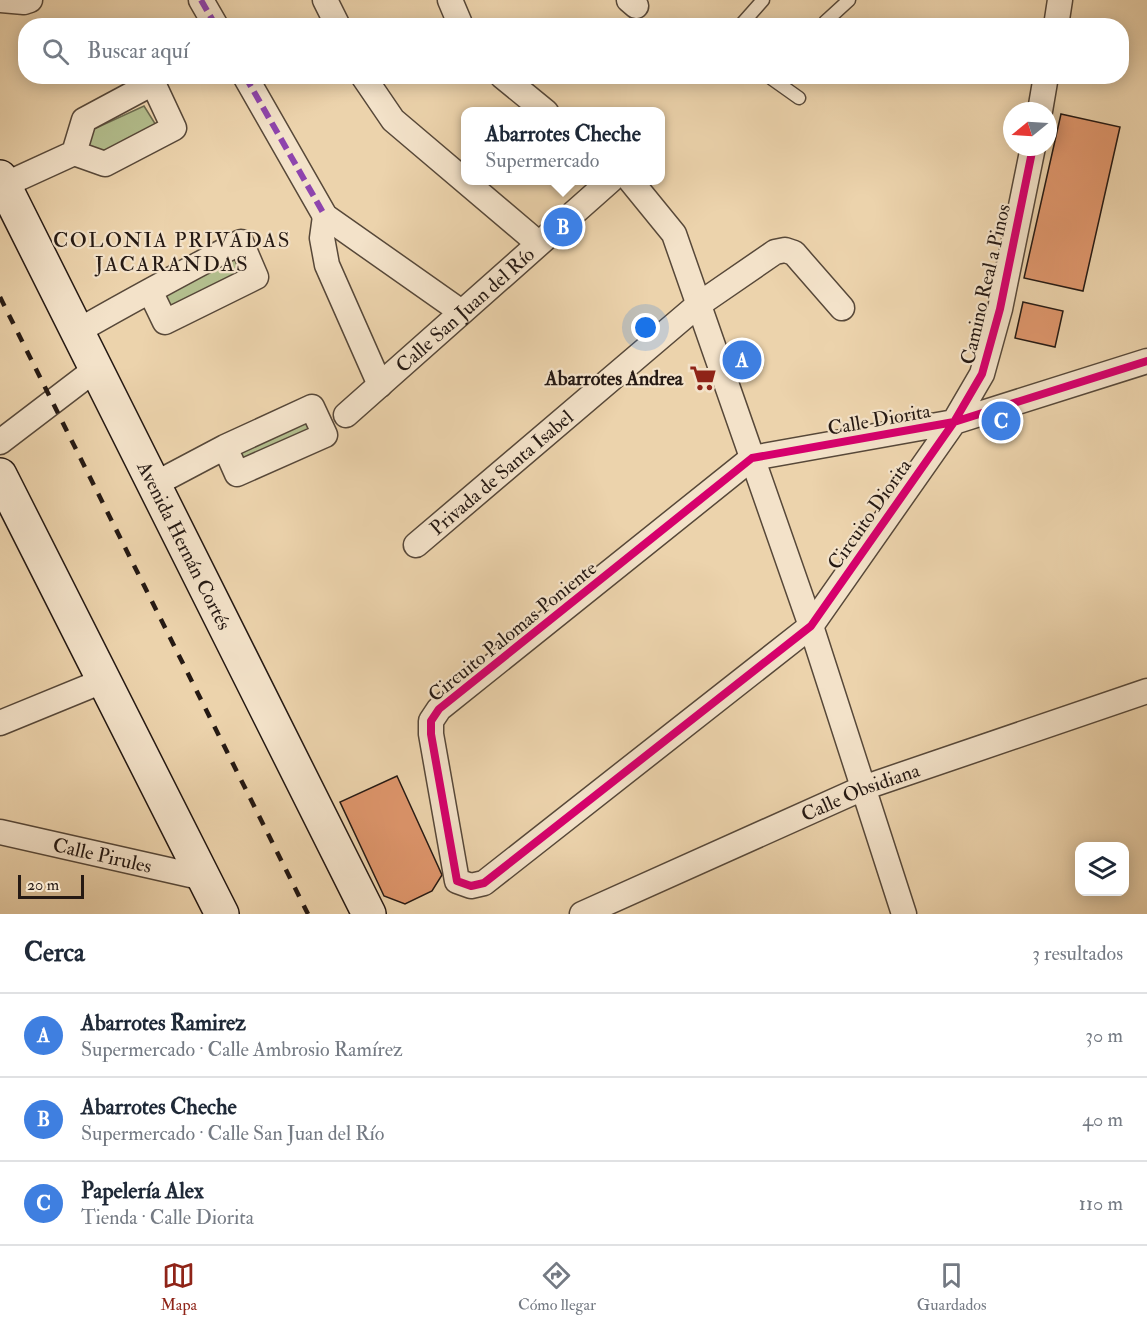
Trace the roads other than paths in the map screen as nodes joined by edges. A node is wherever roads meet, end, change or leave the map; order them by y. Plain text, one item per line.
1 (0, 0) edge
2 (30, 0) edge
3 (201, 0) edge
4 (325, 0) edge
5 (450, 0) edge
6 (763, 0) edge
7 (849, 0) edge
8 (1060, 0) edge
9 (211, 18) edge
10 (334, 18) edge
11 (458, 18) edge
12 (747, 18) edge
13 (829, 18) edge
14 (1057, 18) edge
15 (250, 84) edge
16 (368, 84) edge
17 (512, 84) edge
18 (779, 84) edge
19 (1045, 84) edge
20 (799, 98) dead end
21 (1042, 102) edge
22 (541, 107) edge
23 (74, 153) dead end
24 (1031, 156) edge
25 (461, 178) edge
26 (2, 181) edge
27 (470, 185) edge
28 (604, 185) edge
29 (634, 185) edge
30 (326, 216) junction
31 (538, 243) junction
32 (150, 291) dead end
33 (698, 305) junction
34 (842, 308) dead end
35 (460, 311) junction
36 (78, 331) junction
37 (1147, 361) edge
38 (97, 368) junction
39 (380, 385) junction
40 (346, 415) dead end
41 (954, 422) junction
42 (0, 442) edge
43 (225, 447) dead end
44 (752, 458) junction
45 (0, 475) edge
46 (155, 484) junction
47 (416, 545) dead end
48 (811, 626) junction
49 (105, 680) junction
50 (1147, 691) edge
51 (0, 723) edge
52 (863, 788) junction
53 (0, 832) edge
54 (204, 878) junction
55 (222, 914) edge
56 (369, 914) edge
57 (582, 914) edge
58 (904, 914) edge

1 - 2 street
3 - 9 street
4 - 10 street
5 - 11 street
6 - 12 lane
7 - 13 lane
8 - 14 street
15 - 30 street
16 - 25 street
17 - 22 street
18 - 20 lane
19 - 21 street
23 - 26 street
24 - 41 street, Camino Real a Pinos
26 - 36 main road, Avenida Hernán Cortés
27 - 31 street
28 - 31 street, Calle San Juan del Río
29 - 33 street
30 - 35 street
30 - 39 street
31 - 35 street, Calle San Juan del Río
32 - 36 street
33 - 34 street, Privada de Santa Isabel
33 - 44 street
33 - 47 street, Privada de Santa Isabel
35 - 39 street, Calle San Juan del Río
36 - 38 main road, Avenida Hernán Cortés
37 - 41 street, Calle Diorita
38 - 42 street
38 - 46 main road, Avenida Hernán Cortés
39 - 40 street, Calle San Juan del Río
41 - 44 street, Calle Diorita
41 - 48 street, Circuito Diorita
43 - 46 street
44 - 48 street
44 - 48 street, Circuito Palomas Poniente
45 - 49 main road
46 - 56 main road, Avenida Hernán Cortés
48 - 52 street
49 - 51 street
49 - 54 main road
50 - 52 street, Calle Obsidiana
52 - 57 street, Calle Obsidiana
52 - 58 street
53 - 54 street, Calle Pirules
54 - 55 main road

